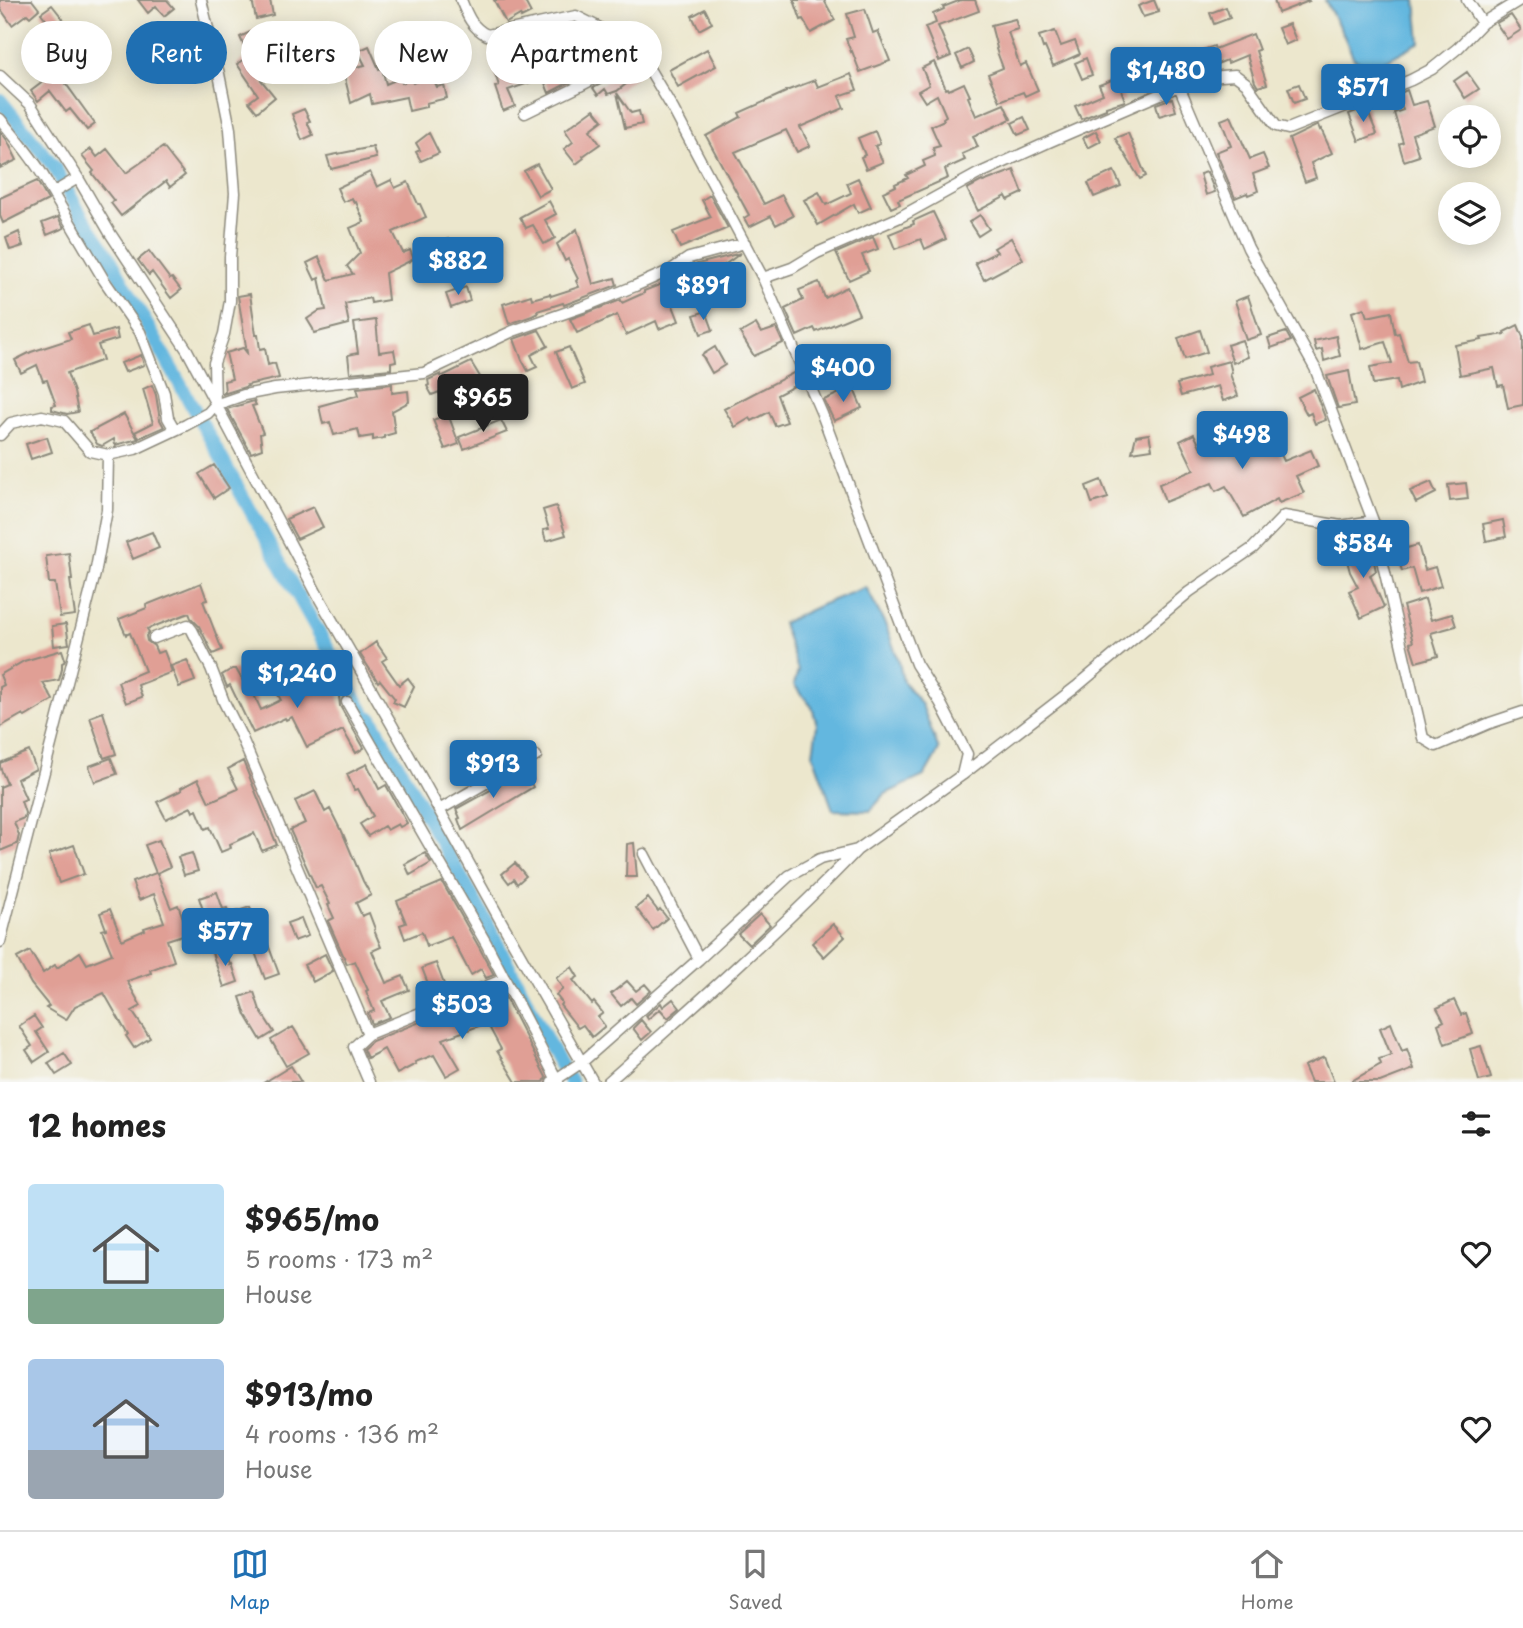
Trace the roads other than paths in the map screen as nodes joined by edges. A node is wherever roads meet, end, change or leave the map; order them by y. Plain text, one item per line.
1 (201, 0) edge
2 (461, 0) edge
3 (1466, 0) edge
4 (1520, 0) edge
5 (553, 21) edge
6 (586, 21) edge
7 (1482, 23) junction
8 (486, 35) edge
9 (0, 76) edge
10 (584, 84) edge
11 (658, 84) edge
12 (1179, 86) junction
13 (525, 113) dead end
14 (0, 119) edge
15 (73, 180) junction
16 (54, 192) junction
17 (745, 243) junction
18 (763, 278) junction
19 (212, 409) junction
20 (5, 425) edge
21 (175, 430) junction
22 (0, 435) edge
23 (108, 455) junction
24 (1373, 521) junction
25 (154, 638) dead end
26 (347, 702) dead end
27 (1523, 712) edge
28 (536, 756) dead end
29 (962, 775) junction
30 (439, 810) junction
31 (857, 850) junction
32 (644, 854) dead end
33 (0, 942) edge
34 (699, 959) junction
35 (505, 979) junction
36 (368, 1034) junction
37 (582, 1062) junction
38 (556, 1081) edge
39 (369, 1082) edge
40 (593, 1082) edge
41 (608, 1082) edge

1 - 19 street
2 - 8 street
3 - 7 street
4 - 7 street
5 - 6 street
7 - 12 street
9 - 15 street
10 - 13 street
11 - 17 street
12 - 18 street
12 - 24 street
14 - 16 street
15 - 16 street
15 - 19 street
16 - 21 street
17 - 18 street
17 - 19 street
18 - 29 street
19 - 21 street
19 - 30 street
20 - 22 street
20 - 23 street
21 - 23 street
23 - 33 street
24 - 27 street
24 - 29 street
25 - 36 street
26 - 35 street
28 - 30 street
29 - 31 street
30 - 37 street
31 - 34 street
31 - 41 street
32 - 34 street
34 - 37 street
35 - 36 street
35 - 38 street
36 - 39 street
37 - 38 street
37 - 40 street

